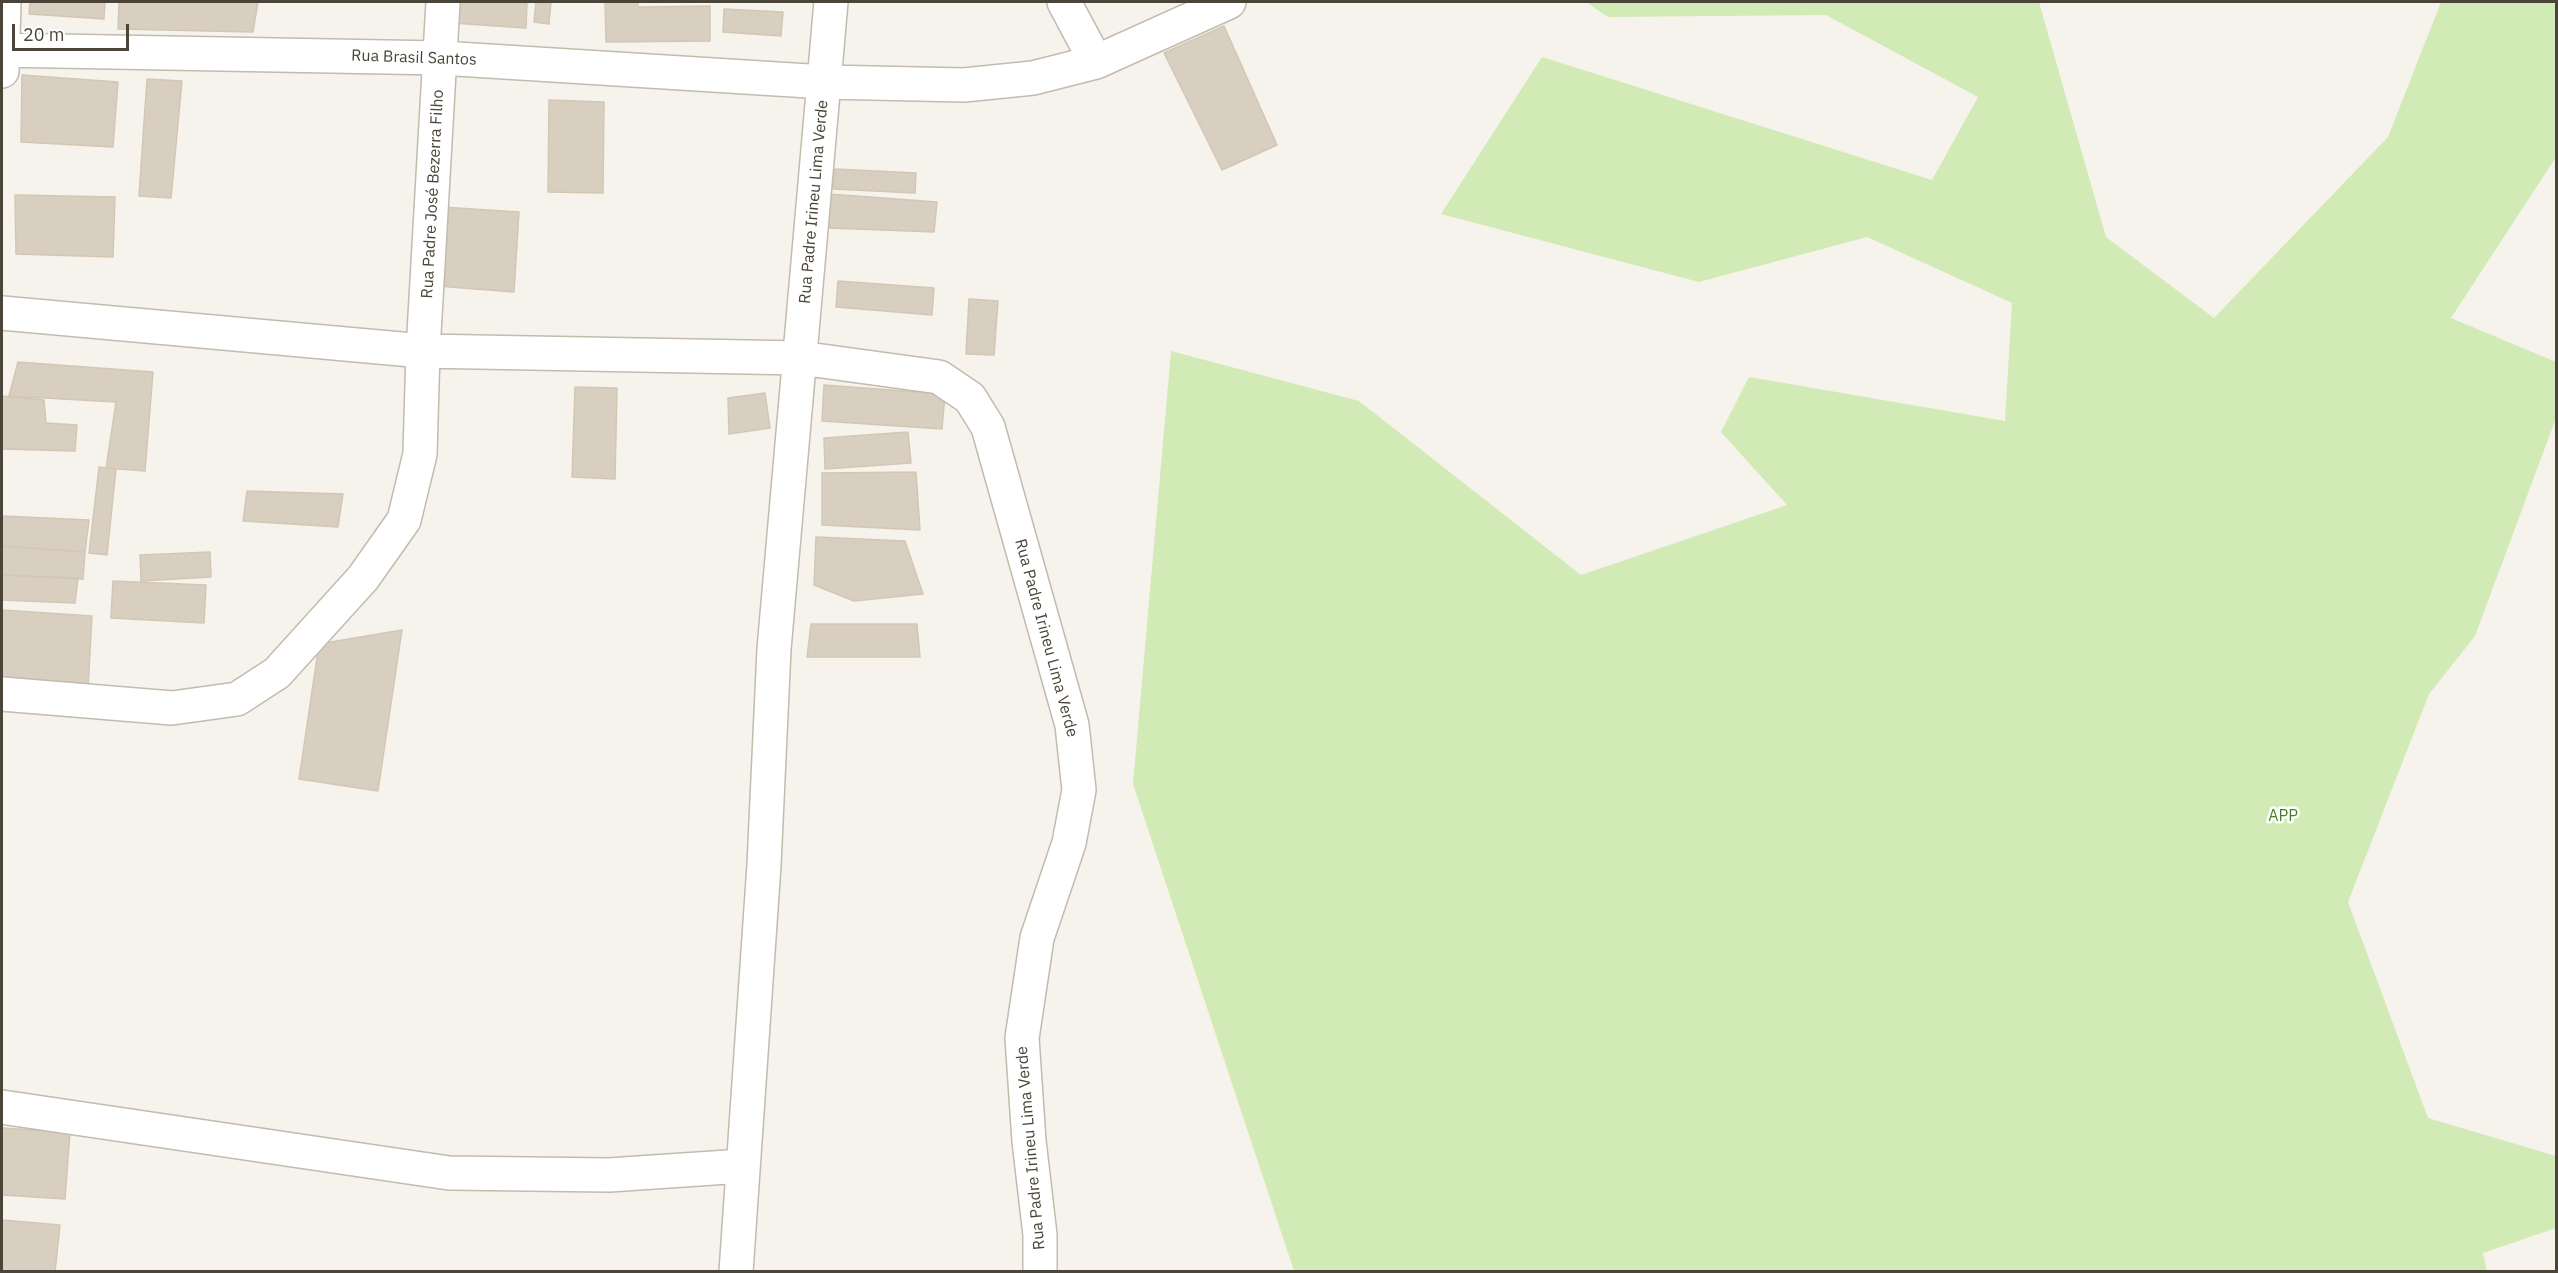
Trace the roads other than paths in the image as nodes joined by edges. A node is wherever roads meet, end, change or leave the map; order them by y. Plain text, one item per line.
1 (4, 2) edge
2 (443, 2) edge
3 (831, 2) edge
4 (1064, 2) edge
5 (1229, 2) edge
6 (2, 57) edge
7 (441, 58) junction
8 (1096, 62) junction
9 (825, 82) junction
10 (2, 313) edge
11 (423, 351) junction
12 (800, 358) junction
13 (2, 694) edge
14 (2, 1107) edge
15 (743, 1166) junction
16 (736, 1272) edge
17 (1040, 1272) edge

1 - 6 street
2 - 7 street, Rua Padre José Bezerra Filho
3 - 9 street, Rua Padre Irineu Lima Verde
4 - 8 street
5 - 8 street, Rua Brasil Santos
6 - 7 street, Rua Brasil Santos
7 - 9 street, Rua Brasil Santos
7 - 11 street, Rua Padre José Bezerra Filho
8 - 9 street, Rua Brasil Santos
9 - 12 street, Rua Padre Irineu Lima Verde
10 - 11 street
11 - 12 street
11 - 13 street, Rua Padre José Bezerra Filho
12 - 15 street, Rua Padre Irineu Lima Verde
12 - 17 street, Rua Padre Irineu Lima Verde
14 - 15 street
15 - 16 street, Rua Padre Irineu Lima Verde

